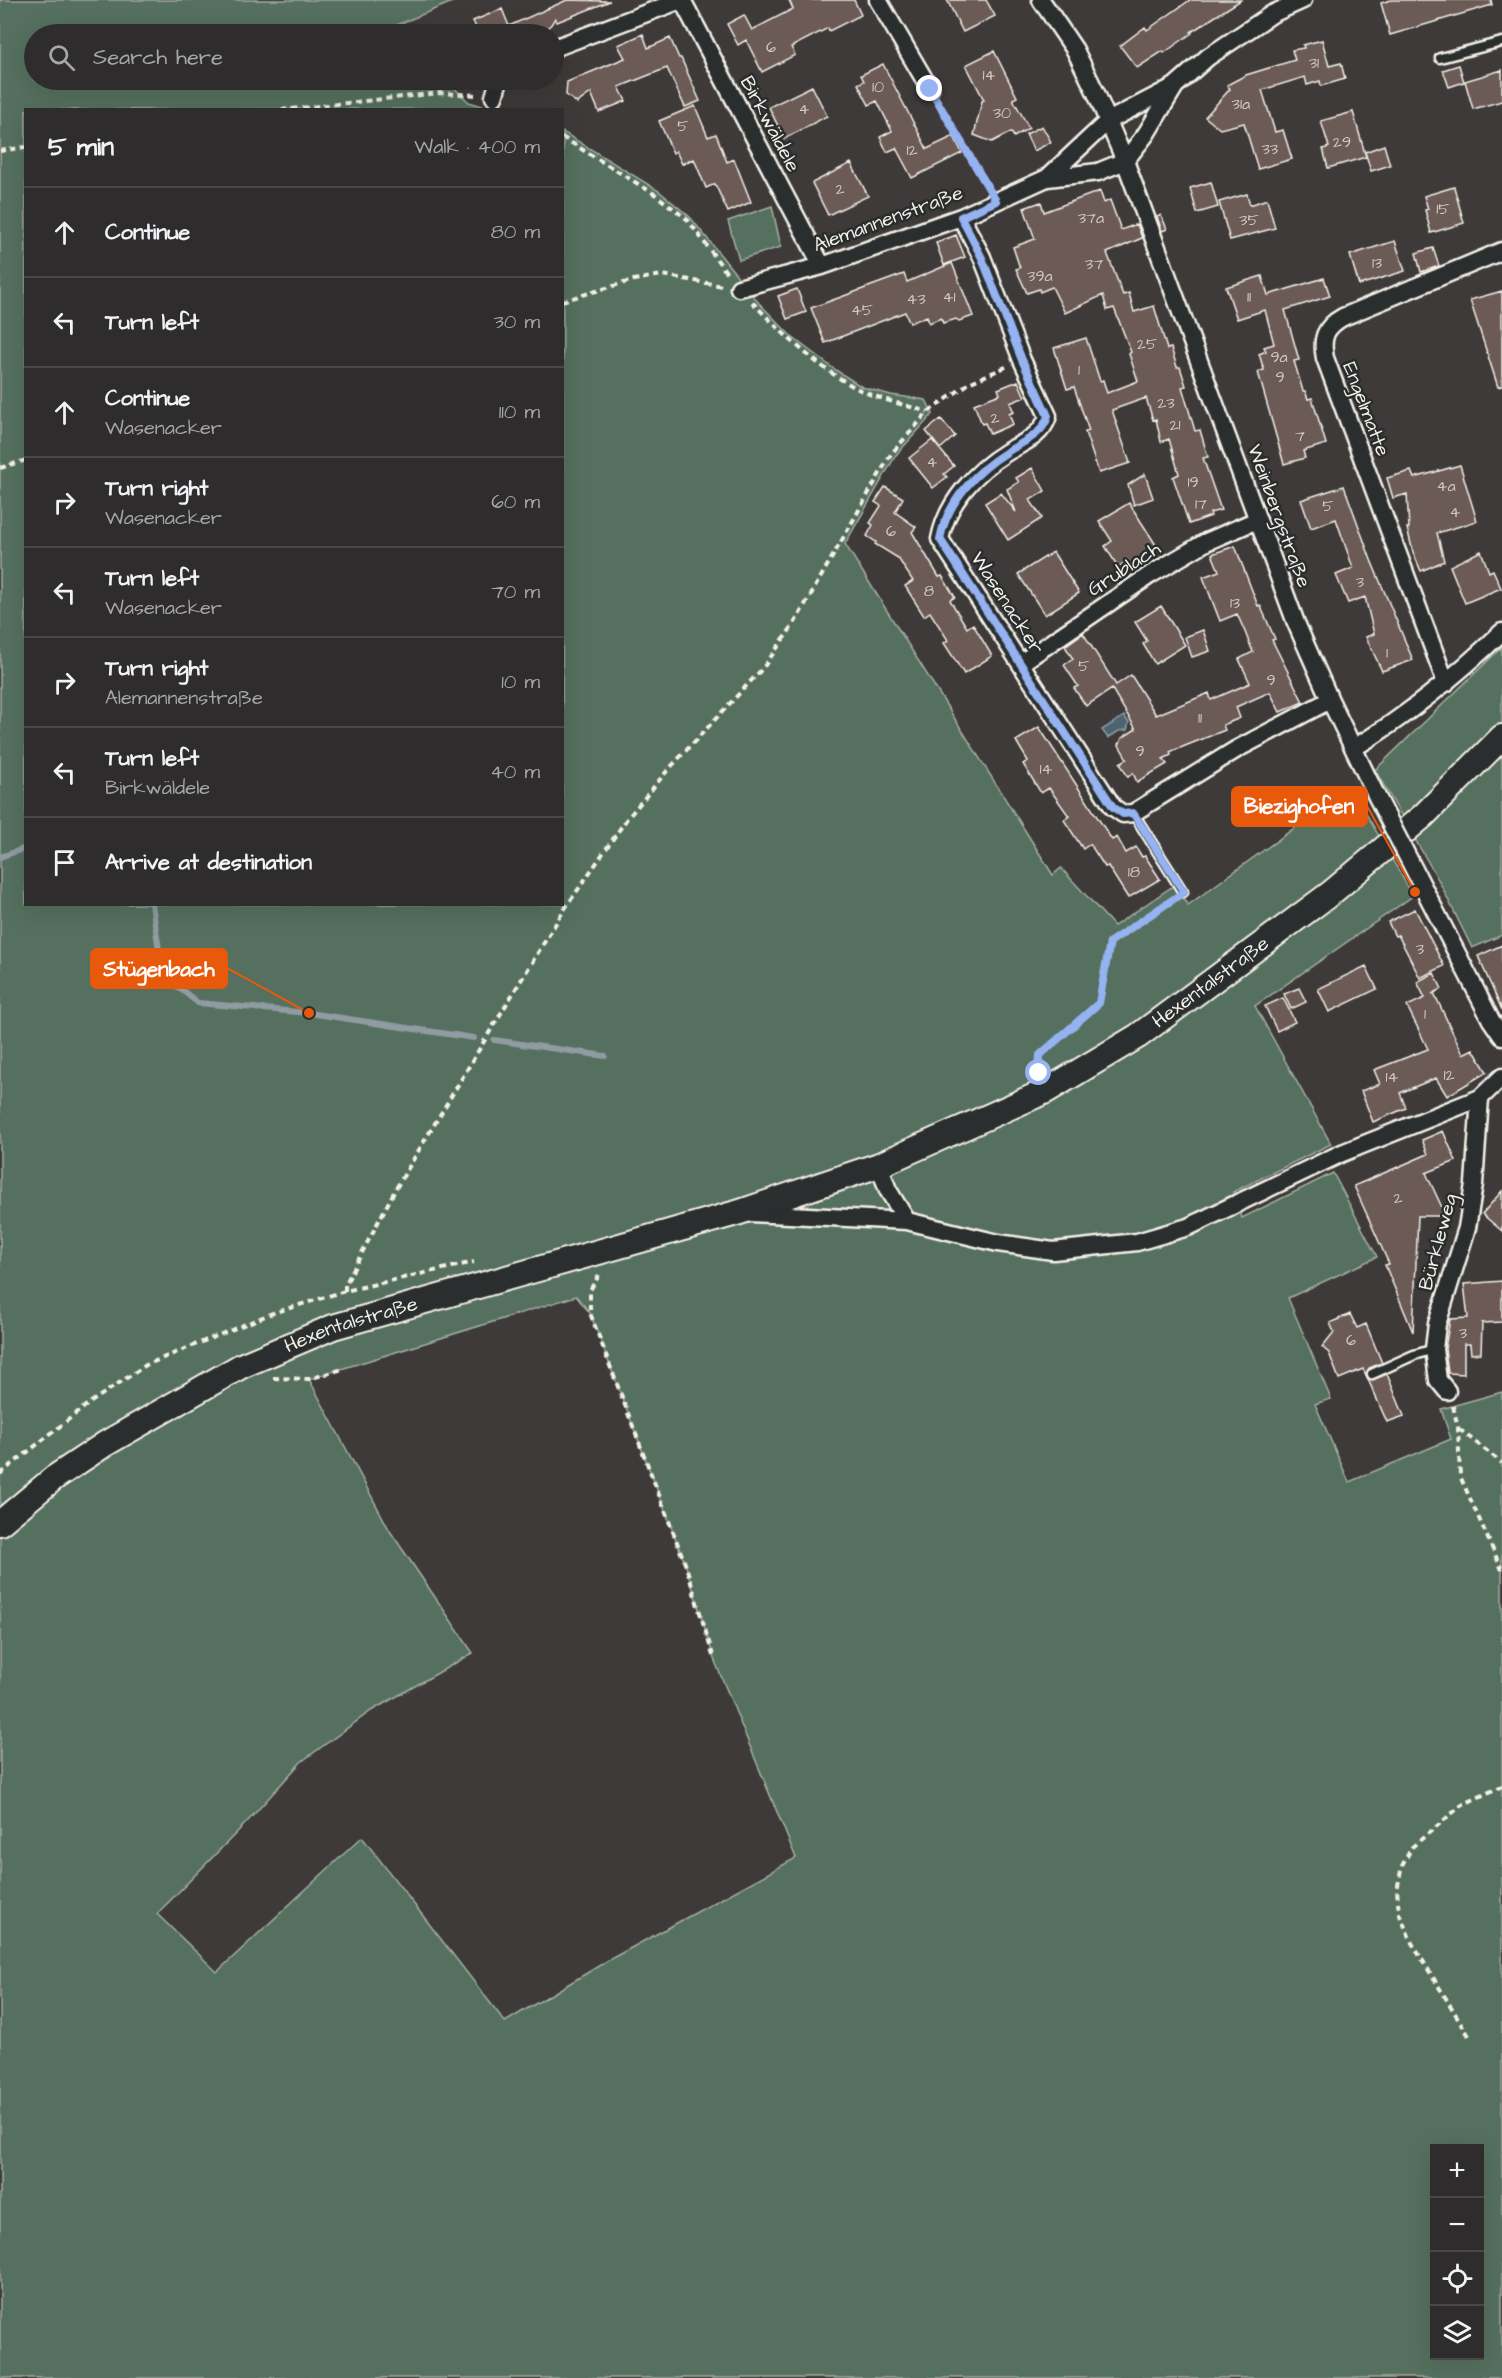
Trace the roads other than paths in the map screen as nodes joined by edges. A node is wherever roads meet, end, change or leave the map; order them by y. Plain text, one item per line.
1 (681, 0) edge
2 (878, 0) edge
3 (1041, 0) edge
4 (1303, 0) edge
5 (1502, 42) edge
6 (564, 44) edge
7 (1440, 58) dead end
8 (1175, 86) junction
9 (930, 89) road end
10 (496, 90) edge
11 (494, 97) road end
12 (1108, 121) junction
13 (1125, 161) junction
14 (1047, 178) junction
15 (961, 217) junction
16 (1502, 251) edge
17 (822, 266) junction
18 (739, 288) road end
19 (1257, 520) junction
20 (1502, 632) edge
21 (1021, 663) junction
22 (1446, 683) junction
23 (1330, 700) junction
24 (1502, 737) edge
25 (1354, 748) junction
26 (1133, 813) junction
27 (1184, 892) road end
28 (1502, 1036) edge
29 (1502, 1077) edge
30 (1480, 1098) junction
31 (879, 1165) junction
32 (740, 1212) junction
33 (907, 1221) junction
34 (1434, 1349) junction
35 (1372, 1374) dead end
36 (1447, 1391) road end
37 (0, 1523) edge

1 - 6 street, Birkwäldele
1 - 17 street, Birkwäldele
2 - 9 street
3 - 12 street, Weinbergstraße
4 - 8 street, Alemannenstraße
5 - 7 lane
8 - 12 street, Alemannenstraße
8 - 13 street, Alemannenstraße
10 - 11 street
12 - 13 street, Weinbergstraße
12 - 14 street, Alemannenstraße
13 - 14 street, Alemannenstraße
13 - 19 street, Weinbergstraße
14 - 15 street, Alemannenstraße
15 - 17 street, Alemannenstraße
15 - 21 street, Wasenacker
16 - 22 street, Engelmatte
17 - 18 street, Alemannenstraße
19 - 21 street, Grublach
19 - 23 street, Weinbergstraße
20 - 22 street
21 - 26 street, Wasenacker
22 - 25 street
23 - 25 street, Weinbergstraße
23 - 26 street
24 - 31 main road, Hexentalstraße
25 - 28 street, Weinbergstraße, bridge
26 - 27 lane
29 - 30 street, Hexentalstraße
30 - 33 street, Hexentalstraße
30 - 34 street, Bürkleweg
31 - 32 main road, Hexentalstraße
31 - 33 street
32 - 33 street, Hexentalstraße
32 - 37 main road, Hexentalstraße
34 - 35 lane
34 - 36 street, Bürkleweg

